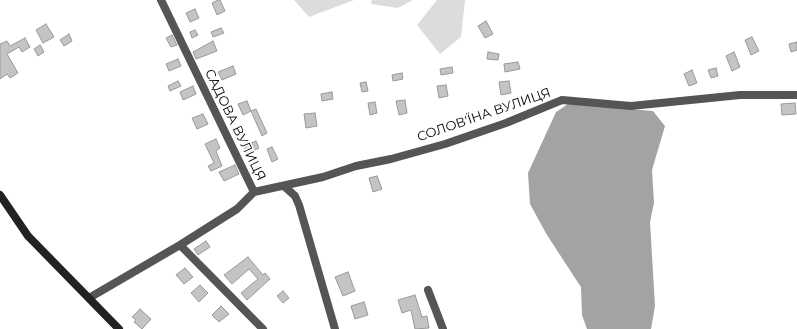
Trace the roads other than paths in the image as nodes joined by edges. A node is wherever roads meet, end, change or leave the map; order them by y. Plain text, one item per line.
1 (161, 0) edge
2 (797, 95) edge
3 (284, 186) junction
4 (254, 192) junction
5 (0, 195) edge
6 (180, 245) junction
7 (428, 290) dead end
8 (89, 298) junction
9 (119, 329) edge
10 (263, 329) edge
11 (335, 329) edge
12 (443, 329) edge

1 - 4 street, САДОВА ВУЛИЦЯ
2 - 3 street, СОЛОВ'ЇНА ВУЛИЦЯ
3 - 4 street, СОЛОВ'ЇНА ВУЛИЦЯ
3 - 11 street
4 - 6 street, САДОВА ВУЛИЦЯ
5 - 8 street
6 - 8 street, САДОВА ВУЛИЦЯ
6 - 10 street
7 - 12 street
8 - 9 street

